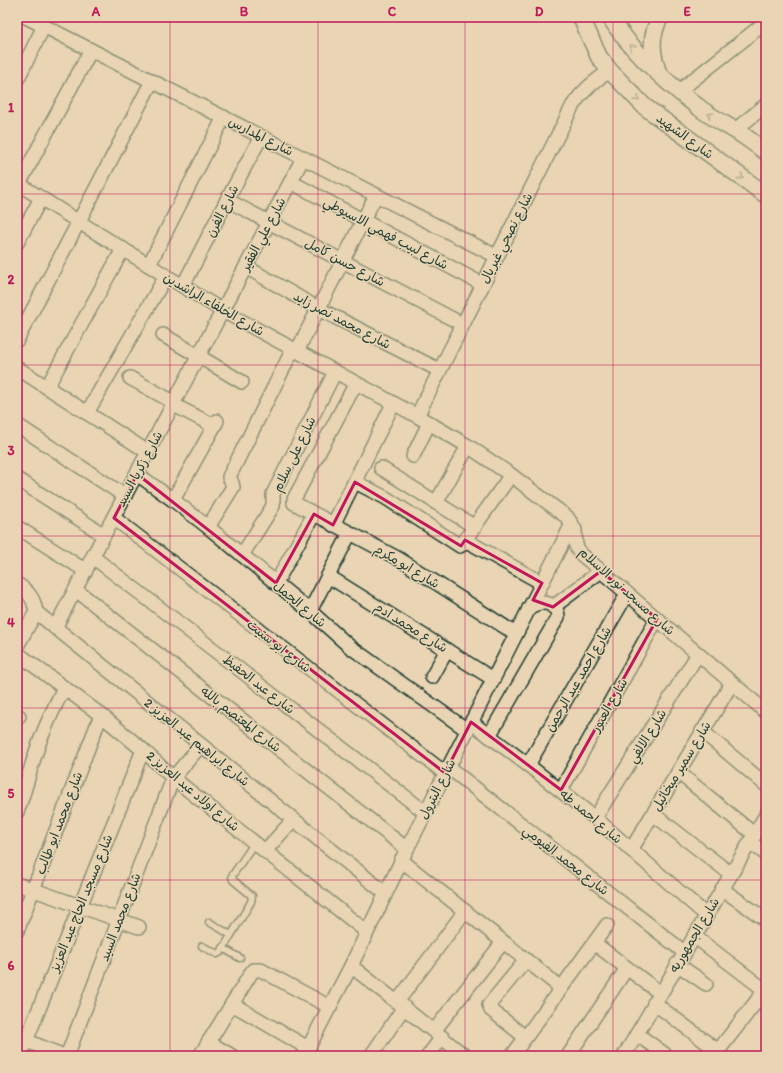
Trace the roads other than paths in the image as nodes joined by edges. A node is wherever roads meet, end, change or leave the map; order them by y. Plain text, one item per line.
1 (26, 17) edge
2 (581, 17) edge
3 (610, 17) edge
4 (660, 17) edge
5 (766, 22) edge
6 (44, 26) junction
7 (91, 50) junction
8 (610, 71) junction
9 (658, 72) junction
10 (17, 80) edge
11 (152, 81) junction
12 (679, 91) junction
13 (766, 105) edge
14 (224, 117) junction
15 (735, 130) junction
16 (262, 137) junction
17 (766, 152) edge
18 (303, 158) junction
19 (290, 182) junction
20 (18, 183) edge
21 (376, 194) junction
22 (766, 195) edge
23 (41, 198) junction
24 (227, 200) junction
25 (362, 220) junction
26 (79, 222) junction
27 (270, 222) junction
28 (17, 243) edge
29 (123, 250) junction
30 (496, 256) junction
31 (342, 261) junction
32 (149, 265) junction
33 (246, 267) junction
34 (166, 276) junction
35 (482, 284) junction
36 (183, 286) junction
37 (319, 309) junction
38 (223, 311) junction
39 (462, 324) junction
40 (162, 335) dead end
41 (17, 340) edge
42 (295, 350) junction
43 (199, 356) junction
44 (17, 368) edge
45 (440, 370) junction
46 (335, 372) junction
47 (130, 378) dead end
48 (242, 382) dead end
49 (356, 383) junction
50 (47, 387) junction
51 (174, 404) junction
52 (393, 404) junction
53 (87, 413) junction
54 (417, 416) junction
55 (429, 423) junction
56 (17, 425) edge
57 (468, 446) junction
58 (148, 452) junction
59 (413, 456) dead end
60 (381, 468) dead end
61 (137, 474) junction
62 (511, 476) junction
63 (17, 479) edge
64 (355, 482) junction
65 (125, 496) junction
66 (174, 500) junction
67 (436, 503) junction
68 (314, 514) junction
69 (114, 518) junction
70 (572, 524) junction
71 (334, 525) junction
72 (17, 527) edge
73 (208, 527) junction
74 (475, 527) junction
75 (350, 533) junction
76 (104, 535) junction
77 (464, 542) junction
78 (242, 555) junction
79 (93, 557) junction
80 (86, 571) junction
81 (601, 571) junction
82 (328, 576) junction
83 (276, 583) junction
84 (542, 583) junction
85 (17, 584) edge
86 (76, 590) junction
87 (628, 594) junction
88 (554, 607) junction
89 (529, 608) junction
90 (310, 611) junction
91 (36, 612) junction
92 (657, 619) junction
93 (55, 628) junction
94 (516, 634) junction
95 (17, 646) edge
96 (447, 650) junction
97 (17, 653) edge
98 (698, 654) junction
99 (432, 677) dead end
100 (493, 679) junction
101 (732, 683) junction
102 (64, 688) junction
103 (766, 712) edge
104 (101, 715) junction
105 (469, 726) junction
106 (702, 731) junction
107 (489, 736) junction
108 (201, 745) junction
109 (143, 750) junction
110 (528, 765) junction
111 (447, 770) junction
112 (678, 772) junction
113 (173, 778) junction
114 (766, 786) edge
115 (561, 790) junction
116 (17, 812) edge
117 (425, 812) junction
118 (653, 814) junction
119 (766, 815) edge
120 (595, 818) junction
121 (293, 820) junction
122 (752, 838) junction
123 (255, 842) junction
124 (631, 850) junction
125 (265, 851) junction
126 (404, 854) junction
127 (766, 854) edge
128 (731, 874) junction
129 (17, 884) edge
130 (722, 888) junction
131 (33, 889) junction
132 (385, 893) junction
133 (80, 906) junction
134 (465, 911) junction
135 (706, 915) junction
136 (119, 920) junction
137 (766, 920) edge
138 (209, 922) dead end
139 (607, 925) dead end
140 (140, 927) dead end
141 (17, 931) edge
142 (367, 932) junction
143 (231, 935) junction
144 (694, 936) junction
145 (503, 942) junction
146 (594, 943) junction
147 (202, 946) dead end
148 (223, 948) junction
149 (684, 952) junction
150 (240, 958) dead end
151 (526, 960) junction
152 (678, 964) junction
153 (351, 966) junction
154 (627, 968) junction
155 (706, 984) dead end
156 (561, 988) junction
157 (766, 990) edge
158 (657, 998) junction
159 (232, 1004) junction
160 (400, 1005) junction
161 (330, 1007) junction
162 (438, 1034) junction
163 (637, 1034) junction
164 (525, 1037) junction
165 (22, 1038) edge
166 (208, 1042) junction
167 (306, 1052) edge
168 (716, 1054) edge
169 (20, 1056) edge
170 (66, 1056) edge
171 (200, 1056) edge
172 (232, 1056) edge
173 (371, 1056) edge
174 (428, 1056) edge
175 (465, 1056) edge
176 (512, 1056) edge
177 (568, 1056) edge
178 (624, 1056) edge
179 (667, 1056) edge

1 - 6 street, شارع المدارس
2 - 8 street, شارع الشهيد
9 -> 3 street
4 - 9 street
5 - 12 street
6 - 7 street, شارع المدارس
6 - 10 street
7 - 11 street, شارع المدارس
7 - 20 street
8 -> 22 street, شارع الشهيد
8 - 30 street, شارع نصحي غبريال
9 - 12 street
11 - 14 street, شارع المدارس
11 - 26 street
15 -> 12 street
13 - 15 street
14 - 16 street, شارع المدارس
14 - 32 street
15 - 17 street
16 - 18 street, شارع المدارس
16 - 24 street, شارع الفرن
18 - 19 street, شارع علي الفقير
18 - 21 street, شارع المدارس
19 - 25 street, شارع لبيب فهمي الاسيوطي
19 - 27 street, شارع علي الفقير
20 - 23 street, شارع الخلفاء الراشدين
21 - 25 street
21 - 30 street, شارع المدارس
23 - 26 street, شارع الخلفاء الراشدين
23 - 28 street
24 - 27 street, شارع حسن كامل
24 - 36 street, شارع الفرن
25 - 31 street
25 - 35 street, شارع لبيب فهمي الاسيوطي
26 - 29 street, شارع الخلفاء الراشدين
26 - 41 street
27 - 31 street, شارع حسن كامل
27 - 33 street, شارع علي الفقير
29 - 32 street, شارع الخلفاء الراشدين
29 - 50 street
30 - 35 street, شارع نصحي غبريال
31 - 37 street
31 - 39 street, شارع حسن كامل
32 - 34 street, شارع الخلفاء الراشدين
33 - 37 street, شارع محمد نصر زايد
33 - 38 street, شارع علي الفقير
34 - 36 street, شارع الخلفاء الراشدين
34 - 53 street
35 - 39 street, شارع نصحي غبريال
36 - 38 street, شارع الخلفاء الراشدين
37 - 42 street
37 - 45 street, شارع محمد نصر زايد
38 - 42 street, شارع الخلفاء الراشدين
38 - 43 street, شارع زكريا السيد
39 - 45 street, شارع نصحي غبريال
40 - 43 street
42 - 46 street, شارع الخلفاء الراشدين
42 - 73 street
43 - 48 street
43 - 51 street, شارع زكريا السيد
44 - 50 street
45 - 54 street, شارع نصحي غبريال
46 - 49 street, شارع الخلفاء الراشدين
46 - 78 street, شارع على سلام
47 - 51 street
49 - 52 street, شارع الخلفاء الراشدين
49 - 68 street, شارع ابو مكرم
50 - 53 street
51 - 58 street, شارع زكريا السيد
51 - 66 street
52 - 54 street, شارع الخلفاء الراشدين
52 - 64 street
53 - 58 street
54 - 55 street
55 - 57 street
55 - 59 street
56 - 65 street
57 - 62 street
57 - 67 street
58 - 61 street, شارع زكريا السيد
60 - 67 street
61 - 65 street, شارع زكريا السيد
61 - 66 street, شارع الجمل
62 - 70 street
62 - 74 street
63 - 76 street
64 - 71 street
64 - 77 street
65 - 69 street, شارع زكريا السيد
66 - 73 street, شارع الجمل
67 - 74 street
68 - 71 street, شارع ابو مكرم
68 - 83 street
69 - 76 street, شارع زكريا السيد
69 - 111 street, شارع ابو ستيت
70 - 81 street, شارع مسجد نور الاسلام
70 - 84 street, شارع البترول
71 - 75 street, شارع ابو مكرم
72 - 80 street
73 - 78 street, شارع الجمل
74 - 77 street
75 - 82 street
75 - 94 street, شارع ابو مكرم
76 - 79 street, شارع زكريا السيد
77 - 84 street
78 - 83 street, شارع الجمل
79 - 80 street, شارع زكريا السيد
79 - 117 street, شارع عبد الحفيظ
80 - 86 street, شارع زكريا السيد
81 - 87 street, شارع مسجد نور الاسلام
81 - 88 street
82 - 90 street
82 - 96 street, شارع محمد ادم
83 - 90 street, شارع الجمل
84 - 89 street, شارع البترول
85 - 91 street, شارع ابراهيم عبد العزيز 2
86 - 93 street, شارع زكريا السيد
86 - 126 street, شارع المعتصم بالله
87 - 92 street, شارع مسجد نور الاسلام
87 - 110 street, شارع احمد عبد الرحمن
88 - 89 street
88 - 107 street
89 - 94 street, شارع البترول
90 - 105 street, شارع الجمل
91 - 93 street, شارع ابراهيم عبد العزيز 2
91 - 95 street
92 - 98 street, شارع مسجد نور الاسلام
92 - 115 street, شارع العبور
93 - 108 street, شارع ابراهيم عبد العزيز 2
94 - 100 street, شارع البترول
96 - 99 street
96 - 100 street, شارع محمد ادم
97 - 102 street, شارع اولاد عبد العزيز 2
98 - 101 street, شارع مسجد نور الاسلام
98 - 120 street, شارع الالفي
100 - 105 street, شارع البترول
101 - 103 street, شارع مسجد نور الاسلام
101 - 106 street, شارع سمير ميخائيل
102 - 104 street, شارع اولاد عبد العزيز 2
102 - 116 street
104 - 109 street, شارع اولاد عبد العزيز 2
104 - 131 street, شارع محمد ابو طالب
105 - 107 street, شارع احمد طه
105 - 111 street, شارع البترول
106 - 112 street, شارع سمير ميخائيل
106 - 114 street
107 - 110 street, شارع احمد طه
108 - 113 street, شارع محمد السيد
108 - 121 street, شارع ابراهيم عبد العزيز 2
109 - 113 street, شارع اولاد عبد العزيز 2
109 - 133 street, شارع مسجد الحاج عبد العزيز
110 - 115 street, شارع احمد طه
111 - 117 street, شارع البترول
111 - 149 street, شارع محمد الفيومي
112 - 118 street, شارع سمير ميخائيل
112 - 122 street
113 - 123 street, شارع اولاد عبد العزيز 2
113 - 136 street, شارع محمد السيد
115 - 120 street, شارع احمد طه
117 - 126 street, شارع البترول
118 - 124 street, شارع سمير ميخائيل
118 - 128 street
119 - 122 street, شارع الجمهوريه
120 - 124 street, شارع احمد طه
121 - 125 street
121 - 132 street, شارع ابراهيم عبد العزيز 2
122 - 127 street
122 - 128 street, شارع الجمهوريه
123 - 125 street, شارع اولاد عبد العزيز 2
123 - 143 lane
124 - 135 street, شارع احمد طه
125 - 142 street, شارع اولاد عبد العزيز 2
126 - 132 street, شارع البترول
126 - 134 street, شارع المعتصم بالله
128 - 130 street, شارع الجمهوريه
129 - 131 street
130 - 135 street, شارع الجمهوريه
130 - 137 street
131 - 133 street
131 - 141 street, شارع محمد ابو طالب
132 - 142 street, شارع البترول
133 - 136 street
133 - 165 street, شارع مسجد الحاج عبد العزيز
134 - 145 street, شارع المعتصم بالله
134 - 160 street
135 - 144 street, شارع الجمهوريه
136 - 140 street
136 - 170 street, شارع محمد السيد
138 - 143 lane
139 - 146 street
142 - 153 street, شارع البترول
143 - 148 lane
144 - 149 street, شارع الجمهوريه
144 - 157 street
145 - 151 street, شارع المعتصم بالله
145 - 162 street
146 - 154 street
146 - 156 street
147 - 148 lane
148 - 150 lane
149 - 152 street, شارع الجمهوريه
151 - 156 street, شارع المعتصم بالله
151 - 164 street
152 - 155 street
152 - 158 street, شارع الجمهوريه
153 - 160 street
153 - 161 street, شارع البترول
154 - 158 street
154 - 177 street
156 - 164 street
157 - 168 street
158 - 163 street, شارع الجمهوريه
158 - 168 street
159 - 161 street
159 - 166 street
159 - 167 street
160 - 162 street
160 - 173 street
161 - 167 street, شارع البترول
162 - 174 street
162 - 175 street
163 - 178 street, شارع الجمهوريه
163 - 179 street
164 - 176 street
165 - 169 street, شارع مسجد الحاج عبد العزيز
165 - 170 street
166 - 171 street
166 - 172 street

